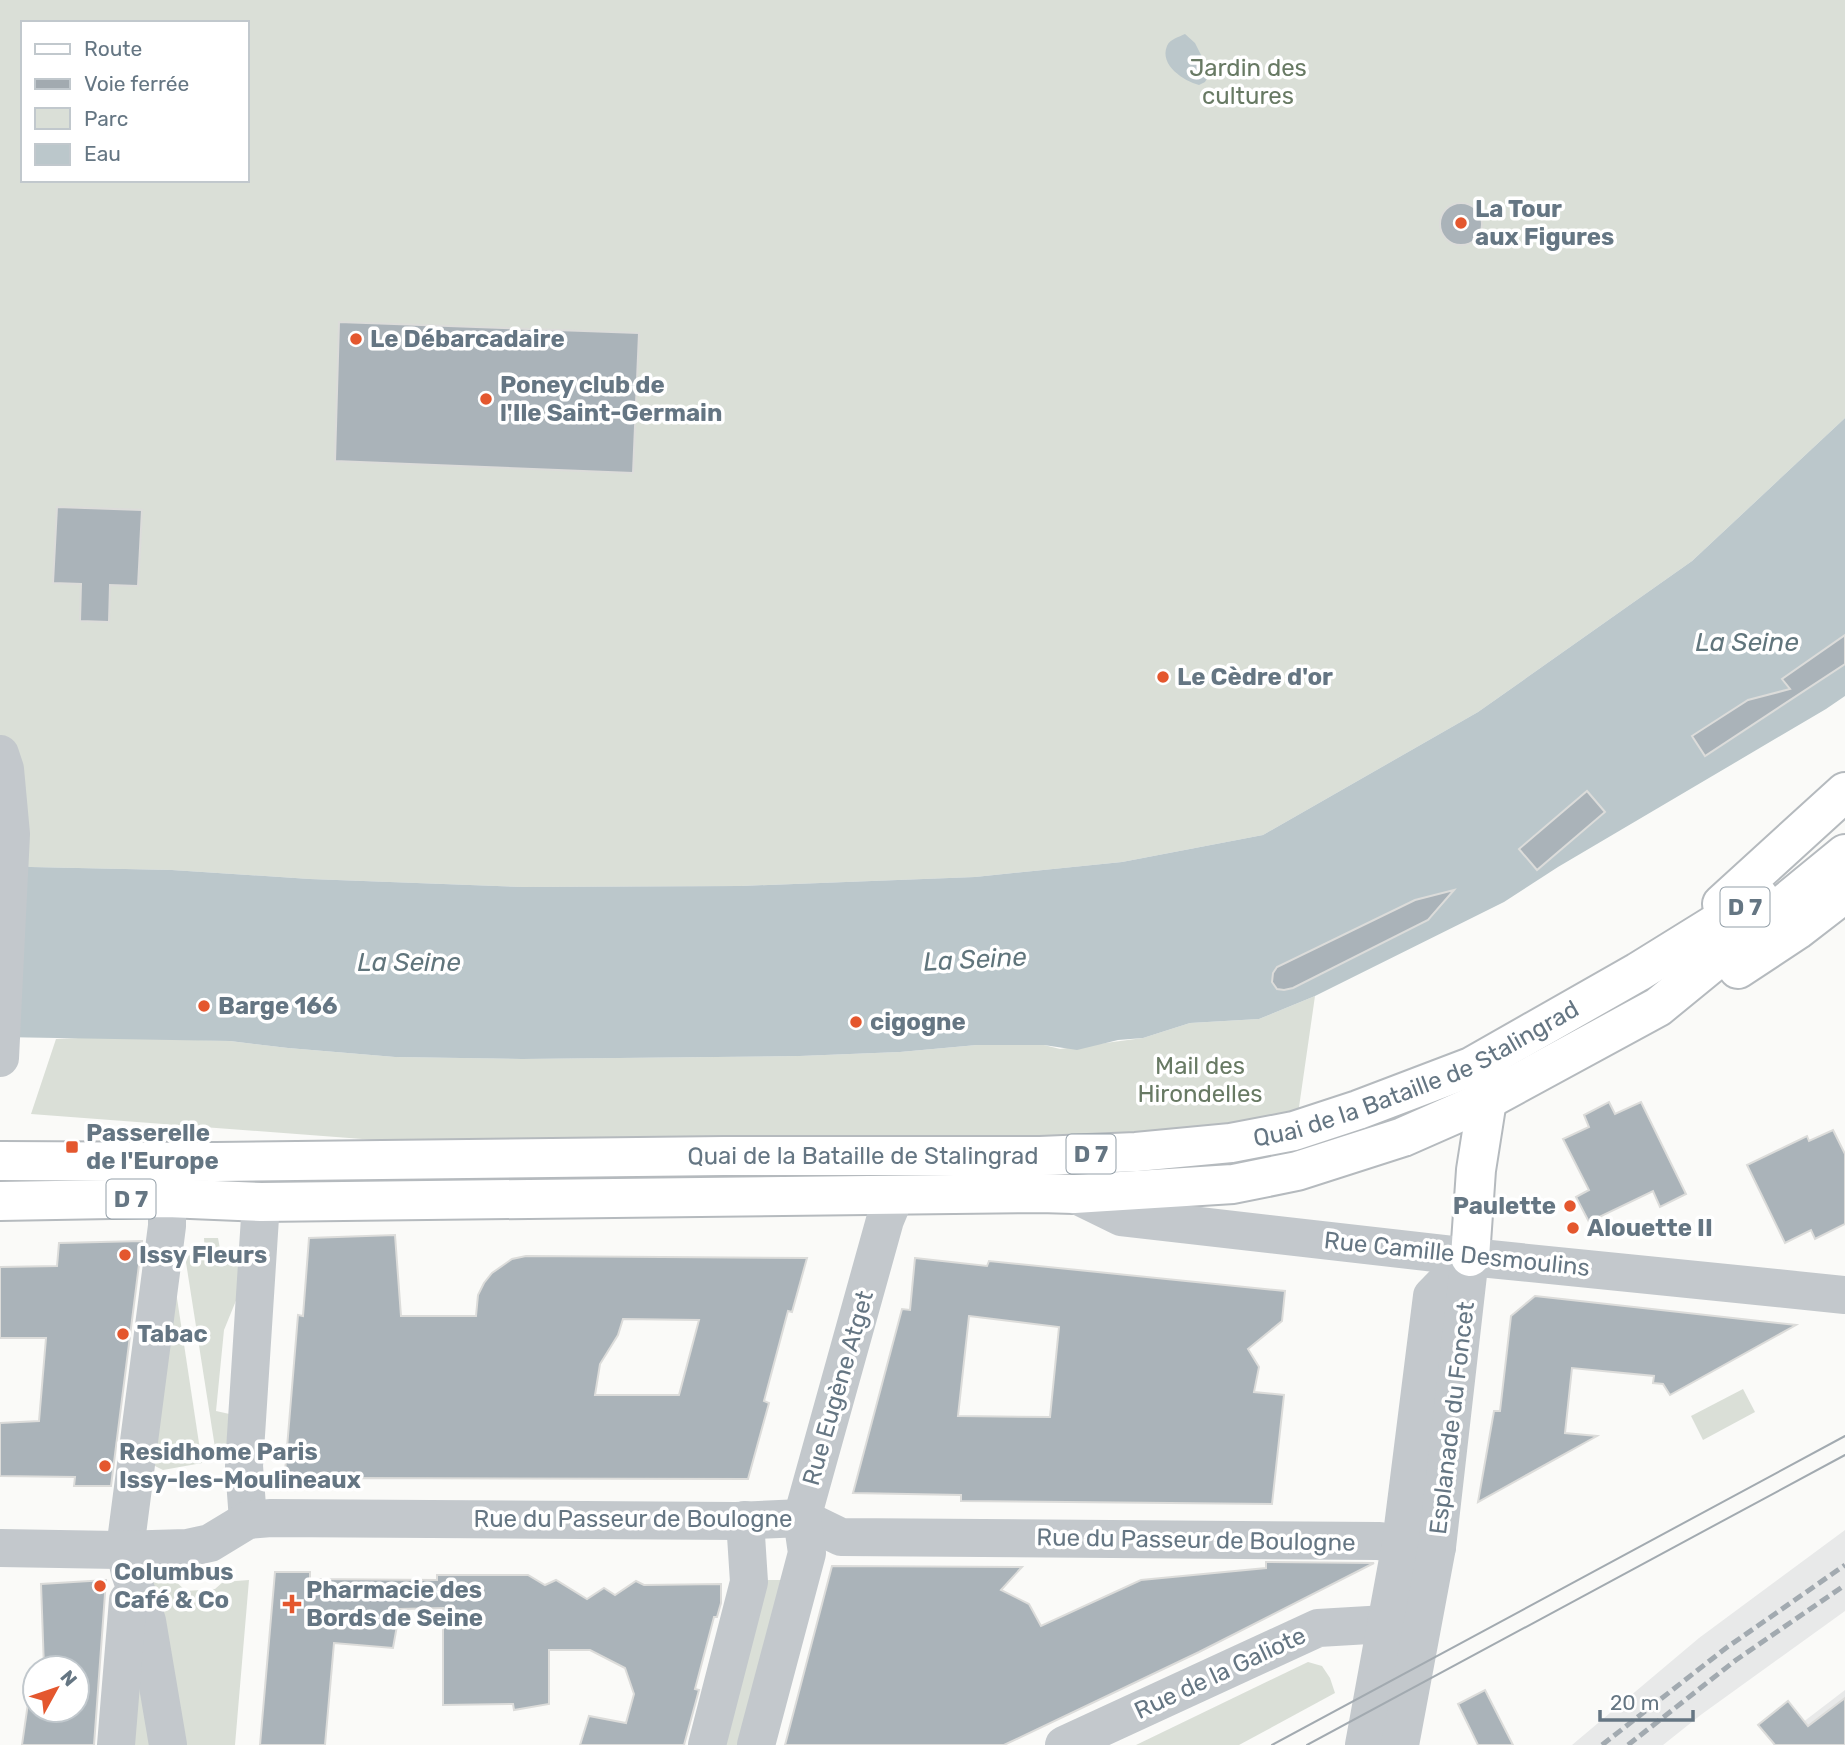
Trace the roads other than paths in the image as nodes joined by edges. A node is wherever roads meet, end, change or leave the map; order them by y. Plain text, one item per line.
1 (0, 754) edge
2 (1845, 792) edge
3 (1845, 833) edge
4 (1845, 854) edge
5 (1845, 892) edge
6 (1638, 971) junction
7 (1658, 1007) junction
8 (1, 1049) edge
9 (0, 1058) edge
10 (1488, 1100) junction
11 (317, 1160) junction
12 (0, 1161) edge
13 (216, 1162) junction
14 (1074, 1194) junction
15 (895, 1196) junction
16 (167, 1198) junction
17 (1, 1199) edge
18 (261, 1202) junction
19 (1470, 1257) junction
20 (256, 1288) junction
21 (1845, 1295) edge
22 (223, 1409) dead end
23 (802, 1518) junction
24 (248, 1520) junction
25 (745, 1520) junction
26 (1419, 1545) junction
27 (0, 1548) edge
28 (127, 1561) junction
29 (1405, 1626) junction
30 (116, 1745) edge
31 (168, 1745) edge
32 (707, 1745) edge
33 (756, 1745) edge
34 (1064, 1745) edge
35 (1364, 1745) edge
36 (1400, 1745) edge

1 - 8 street
2 - 6 main road
3 - 6 main road, D 7
4 - 7 main road, D 7
5 - 7 main road
6 - 11 main road, Quai de la Bataille de Stalingrad / D 7
7 - 10 main road, Quai de la Bataille de Stalingrad / D 7
8 - 9 street
10 - 14 main road, Quai de la Bataille de Stalingrad / D 7
10 - 19 main road
11 - 13 main road, Quai de la Bataille de Stalingrad / D 7
11 - 18 main road
12 - 13 main road, Quai de la Bataille de Stalingrad / D 7
13 - 18 main road
14 - 15 main road, Quai de la Bataille de Stalingrad / D 7
14 - 19 street, Rue Camille Desmoulins
15 - 18 main road, Quai de la Bataille de Stalingrad / D 7
15 - 23 street, Rue Eugène Atget
16 - 17 main road, Quai de la Bataille de Stalingrad / D 7
16 - 18 main road, Quai de la Bataille de Stalingrad / D 7
16 - 28 street
18 - 20 street
19 - 21 street, Rue Camille Desmoulins
19 - 26 street, Esplanade du Foncet
20 - 22 street
20 - 24 street
23 - 25 street, Rue du Passeur de Boulogne
23 - 26 street, Rue du Passeur de Boulogne
23 - 33 street, Rue Eugène Atget
24 - 25 street, Rue du Passeur de Boulogne
24 - 28 street
25 - 32 street
26 - 29 street, Esplanade du Foncet
27 - 28 street
28 - 30 street
28 - 31 street
29 - 34 street, Rue de la Galiote
29 - 35 street
29 - 36 street

